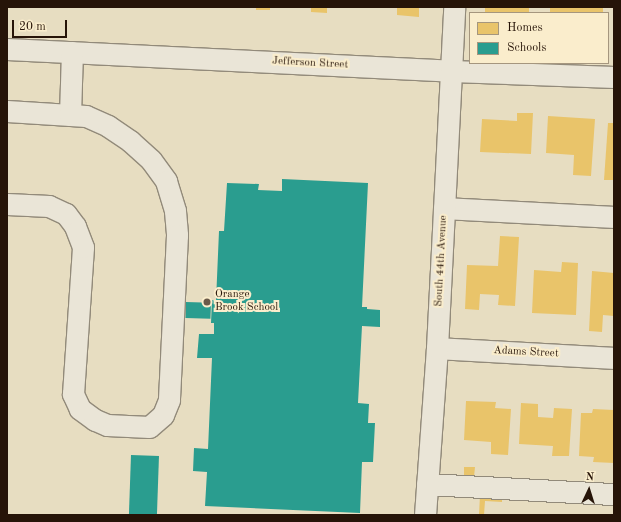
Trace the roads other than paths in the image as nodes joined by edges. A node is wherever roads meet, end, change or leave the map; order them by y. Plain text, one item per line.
1 (454, 7) edge
2 (7, 49) edge
3 (72, 52) junction
4 (451, 71) junction
5 (614, 76) edge
6 (7, 111) edge
7 (70, 115) junction
8 (7, 204) edge
9 (444, 208) junction
10 (614, 217) edge
11 (437, 348) junction
12 (614, 358) edge
13 (427, 484) junction
14 (614, 494) edge
15 (425, 515) edge

1 - 4 street, South 44th Avenue
2 - 3 street, Jefferson Street
3 - 4 street, Jefferson Street
3 - 7 street
4 - 5 street, Jefferson Street
4 - 9 street, South 44th Avenue
6 - 7 street
7 - 8 street
9 - 10 street
9 - 11 street, South 44th Avenue
11 - 12 street, Adams Street
11 - 13 street, South 44th Avenue
13 - 14 street
13 - 15 street, South 44th Avenue

